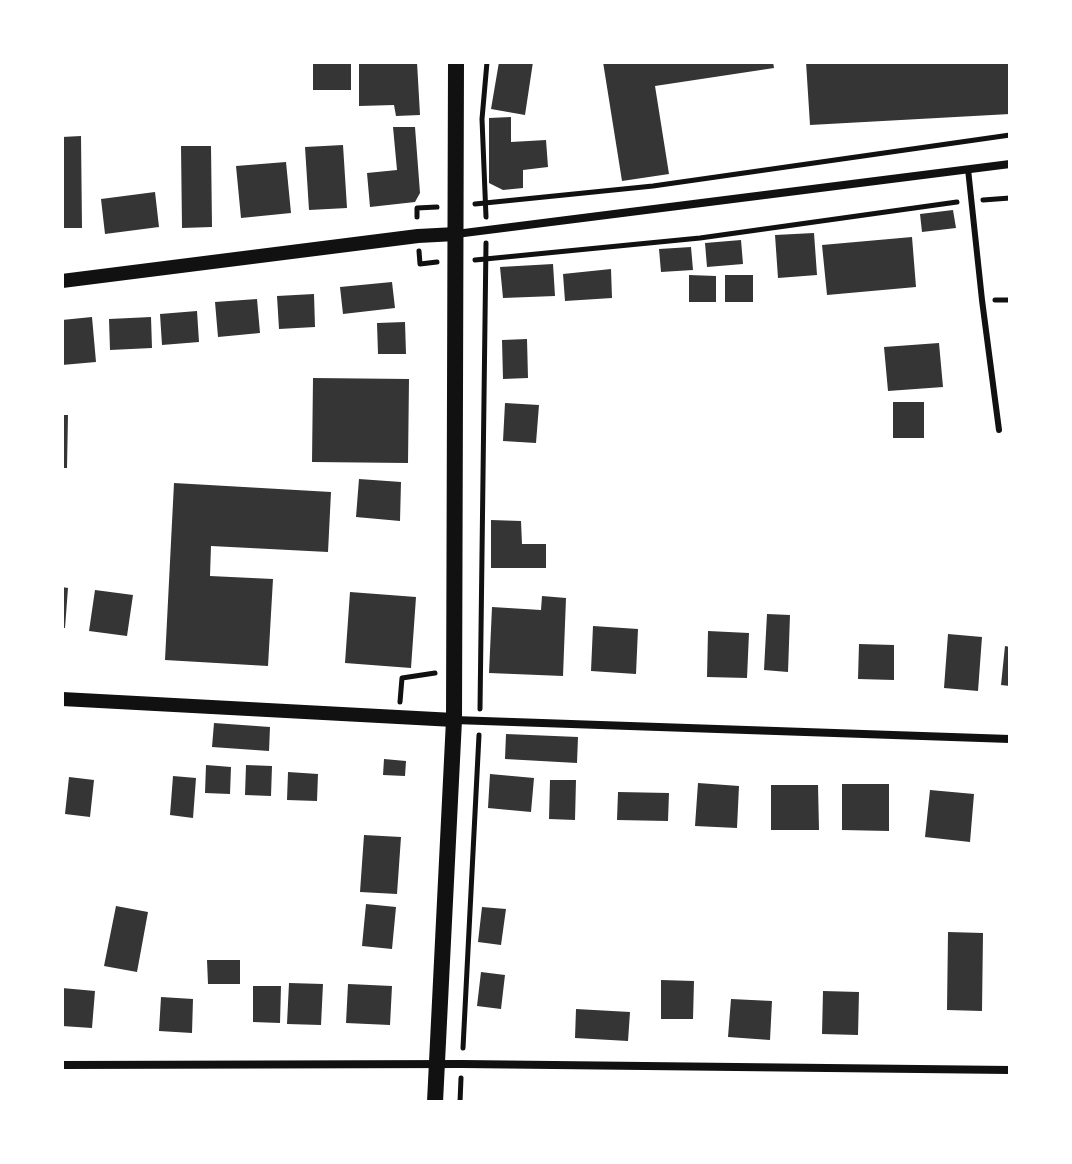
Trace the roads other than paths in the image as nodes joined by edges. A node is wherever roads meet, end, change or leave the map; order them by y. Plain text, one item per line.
1 (456, 62) edge
2 (1010, 164) edge
3 (968, 169) junction
4 (456, 234) junction
5 (62, 281) edge
6 (999, 430) dead end
7 (62, 699) edge
8 (454, 720) junction
9 (1010, 739) edge
10 (437, 1063) junction
11 (62, 1065) edge
12 (1010, 1070) edge
13 (435, 1102) edge

1 - 4 main road
2 - 3 street
3 - 4 street
3 - 6 lane
4 - 5 street
4 - 8 main road
7 - 8 street
8 - 9 street
8 - 10 main road
10 - 11 street
10 - 12 street
10 - 13 main road

